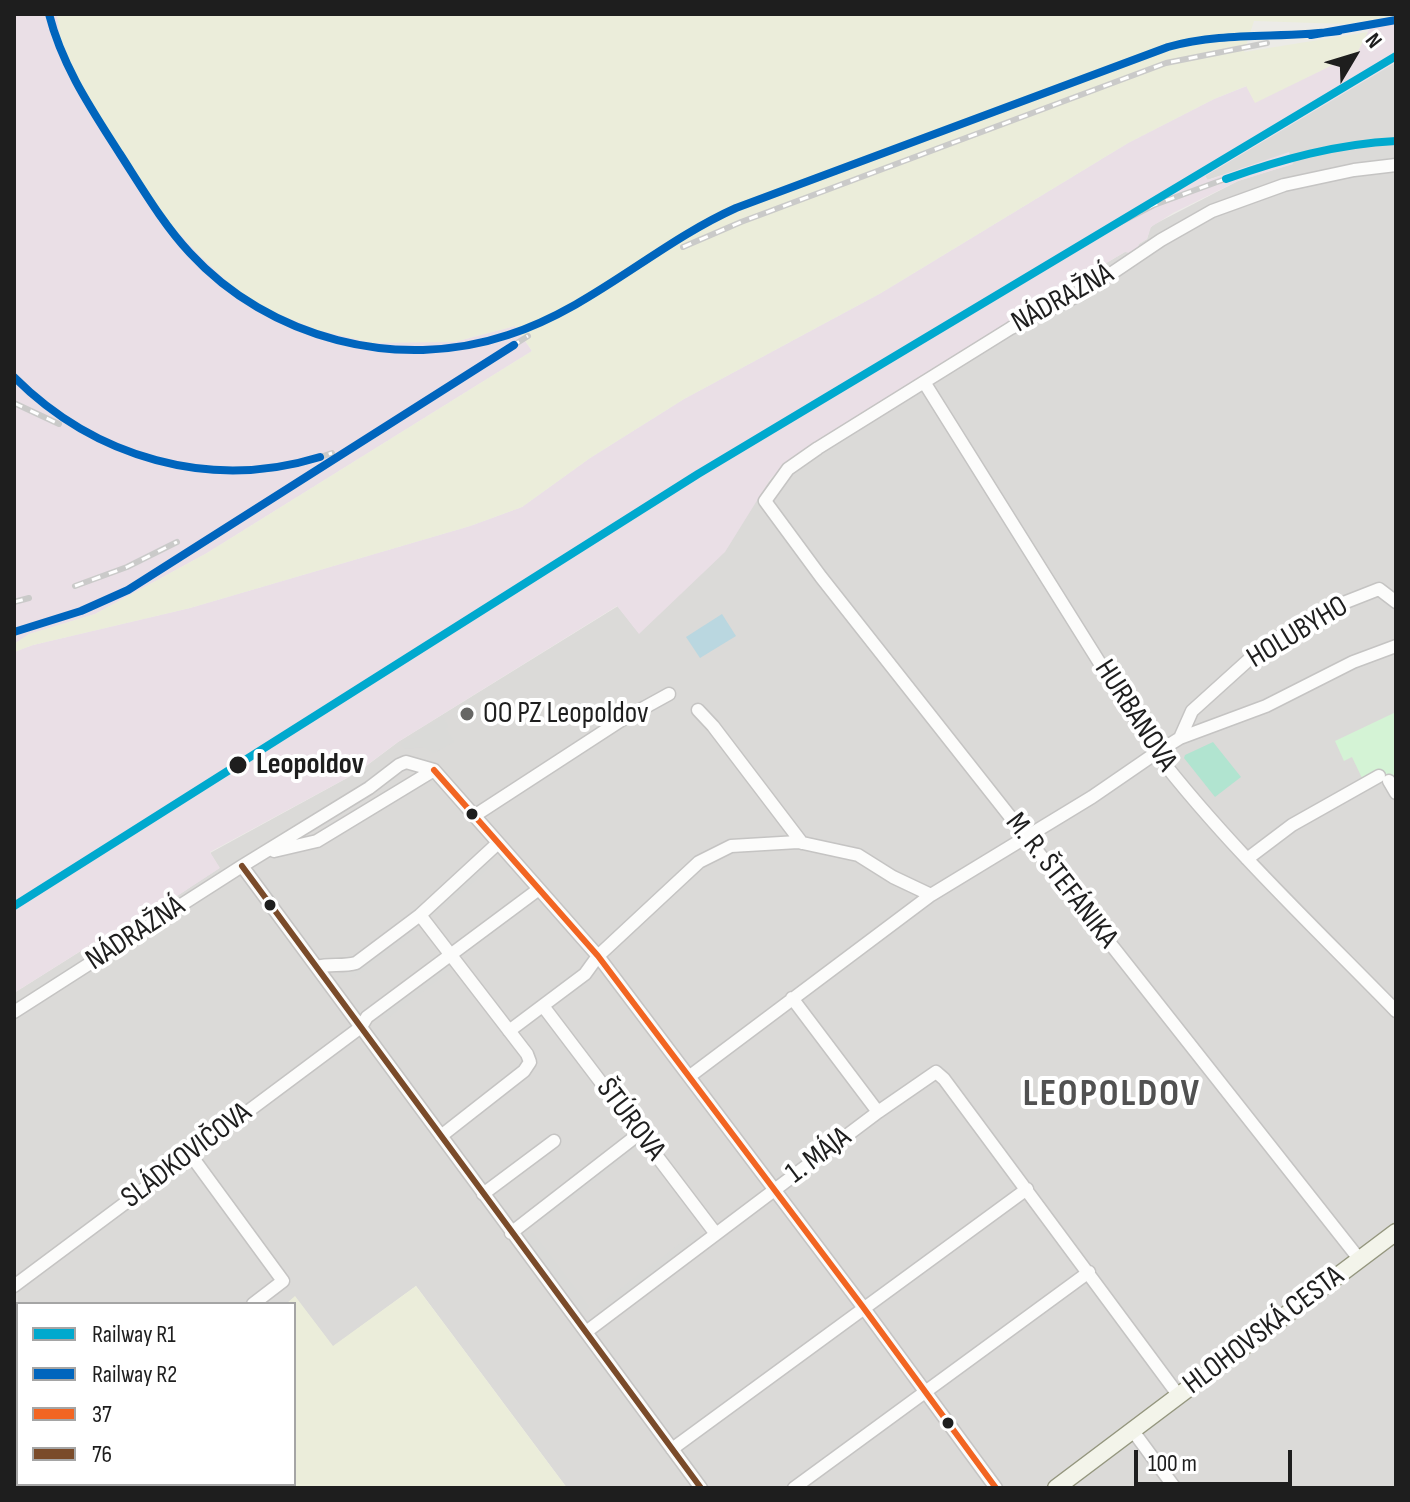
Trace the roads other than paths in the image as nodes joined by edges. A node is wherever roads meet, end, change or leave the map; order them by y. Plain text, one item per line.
1 (1396, 165) edge
2 (924, 382) junction
3 (765, 501) joint
4 (1396, 602) edge
5 (1396, 646) edge
6 (669, 694) dead end
7 (698, 710) dead end
8 (1180, 738) junction
9 (1156, 753) junction
10 (434, 770) junction
11 (1396, 793) edge
12 (474, 816) junction
13 (1026, 837) junction
14 (802, 843) junction
15 (497, 844) junction
16 (259, 856) junction
17 (1247, 859) junction
18 (242, 866) junction
19 (539, 889) junction
20 (931, 895) junction
21 (420, 915) junction
22 (449, 955) junction
23 (598, 956) junction
24 (317, 967) junction
25 (792, 998) junction
26 (543, 1006) junction
27 (1396, 1011) edge
28 (14, 1012) edge
29 (361, 1027) junction
30 (509, 1031) junction
31 (690, 1076) junction
32 (878, 1112) junction
33 (640, 1133) junction
34 (441, 1136) junction
35 (554, 1141) dead end
36 (190, 1154) junction
37 (1027, 1189) junction
38 (774, 1190) junction
39 (483, 1194) junction
40 (1396, 1232) edge
41 (511, 1233) junction
42 (716, 1234) junction
43 (1360, 1260) junction
44 (1089, 1272) junction
45 (14, 1286) edge
46 (256, 1302) edge
47 (863, 1307) junction
48 (586, 1332) junction
49 (925, 1390) junction
50 (1179, 1396) junction
51 (1133, 1431) junction
52 (672, 1449) junction
53 (701, 1488) edge
54 (794, 1488) edge
55 (996, 1488) edge
56 (1056, 1488) edge
57 (1175, 1488) edge

1 - 2 street, NÁDRAŽNÁ
2 - 3 street, NÁDRAŽNÁ
2 - 9 street, HURBANOVA
3 - 13 street, M. R. ŠTEFÁNIKA
4 - 8 street, HOLUBYHO
5 - 8 street, HOLUBYHO
6 - 12 street
7 - 14 street
8 - 9 street, HOLUBYHO
9 - 13 street, HOLUBYHO
9 - 17 street, HURBANOVA
10 - 12 street
10 - 16 street, NÁDRAŽNÁ
10 - 16 street, NÁDRAŽNÁ
11 - 17 street
12 - 15 street
13 - 20 street, HOLUBYHO
13 - 43 street, M. R. ŠTEFÁNIKA
14 - 20 street
14 - 23 street
15 - 19 street
15 - 21 street
16 - 18 street, NÁDRAŽNÁ
17 - 27 street, HURBANOVA
18 - 24 street
18 - 28 street, NÁDRAŽNÁ
19 - 22 street
19 - 23 street
20 - 25 street, HOLUBYHO
21 - 22 street
21 - 24 street
22 - 29 street
22 - 30 street
23 - 26 street
23 - 31 street
24 - 29 street
25 - 31 street, HOLUBYHO
25 - 32 street
26 - 30 street
26 - 33 street, ŠTÚROVA
29 - 34 street
29 - 36 street, SLÁDKOVIČOVA
30 - 34 street
31 - 38 street
32 - 37 street, 1. MÁJA
32 - 38 street, 1. MÁJA
33 - 41 street
33 - 42 street, ŠTÚROVA
34 - 39 street
35 - 39 street
36 - 45 street, SLÁDKOVIČOVA
36 - 46 street
37 - 44 street, 1. MÁJA
37 - 47 street
38 - 42 street, 1. MÁJA
38 - 47 street
39 - 41 street
40 - 43 street, HLOHOVSKÁ CESTA
41 - 48 street
42 - 48 street, 1. MÁJA
43 - 50 street, HLOHOVSKÁ CESTA
44 - 49 street
44 - 50 street, 1. MÁJA
47 - 49 street
47 - 52 street
48 - 52 street
49 - 54 street
49 - 55 street
50 - 51 street, HLOHOVSKÁ CESTA
51 - 56 street, HLOHOVSKÁ CESTA
51 - 57 street
52 - 53 street

